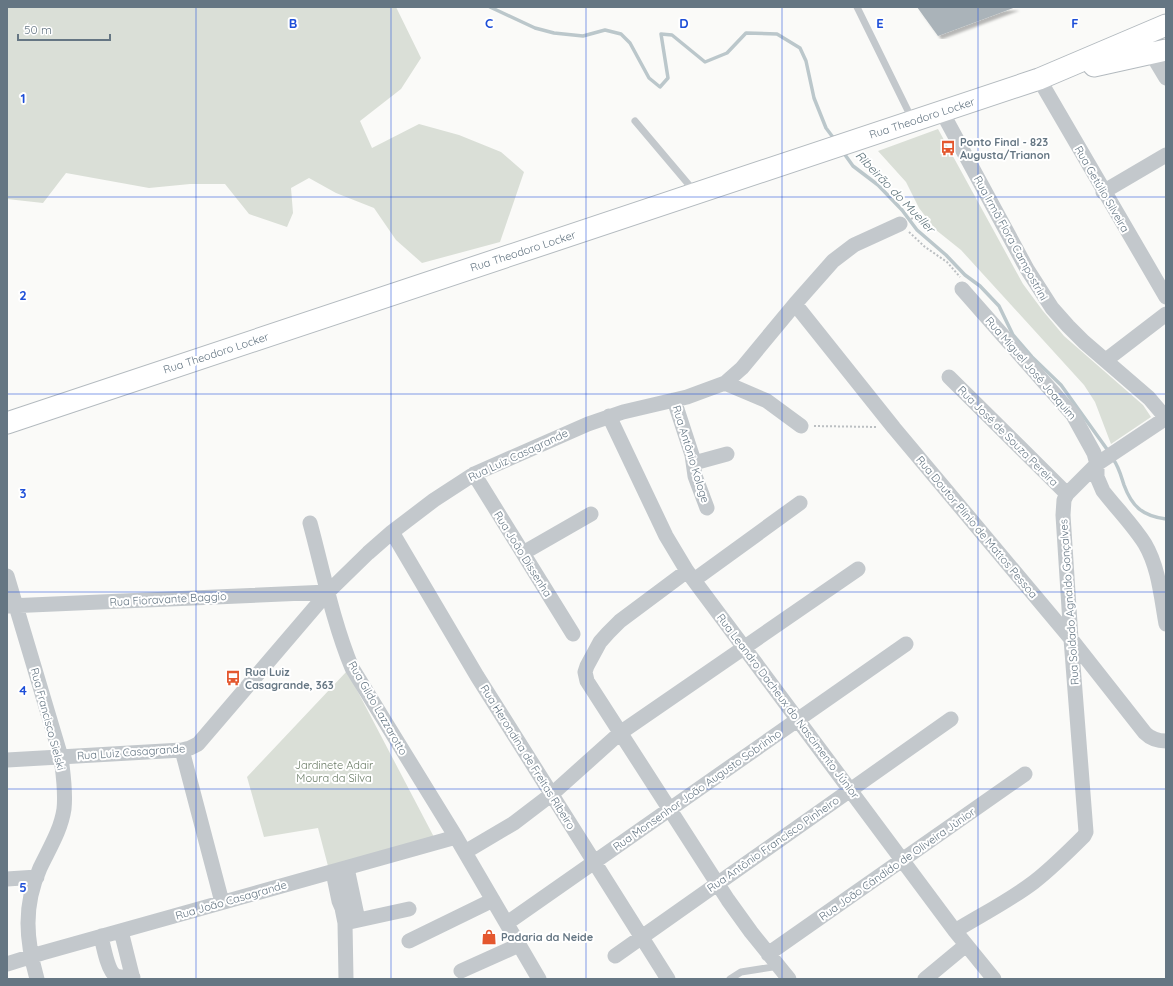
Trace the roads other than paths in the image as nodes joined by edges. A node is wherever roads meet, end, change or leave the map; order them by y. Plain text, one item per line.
1 (857, 7) edge
2 (1166, 26) edge
3 (1159, 51) edge
4 (1166, 78) edge
5 (1039, 79) junction
6 (942, 112) junction
7 (635, 121) dead end
8 (913, 121) junction
9 (1166, 156) edge
10 (1103, 192) junction
11 (697, 193) junction
12 (900, 224) road end
13 (962, 289) road end
14 (1166, 297) edge
15 (795, 304) junction
16 (1166, 314) edge
17 (1106, 360) junction
18 (949, 377) dead end
19 (725, 383) junction
20 (674, 400) junction
21 (609, 416) junction
22 (1166, 418) edge
23 (7, 423) edge
24 (801, 426) road end
25 (727, 454) dead end
26 (1106, 458) junction
27 (694, 463) junction
28 (474, 474) junction
29 (1067, 494) junction
30 (800, 503) dead end
31 (708, 508) dead end
32 (591, 514) dead end
33 (310, 523) dead end
34 (392, 532) junction
35 (523, 553) junction
36 (858, 569) dead end
37 (691, 575) junction
38 (7, 576) edge
39 (328, 592) junction
40 (12, 606) edge
41 (1166, 624) edge
42 (572, 634) dead end
43 (1071, 639) junction
44 (906, 644) dead end
45 (744, 647) junction
46 (951, 719) dead end
47 (798, 720) junction
48 (620, 733) junction
49 (1166, 741) edge
50 (182, 750) junction
51 (61, 757) junction
52 (7, 760) edge
53 (1026, 774) dead end
54 (850, 790) junction
55 (552, 794) junction
56 (670, 809) junction
57 (456, 837) junction
58 (465, 852) junction
59 (902, 860) junction
60 (595, 862) junction
61 (347, 868) junction
62 (333, 872) junction
63 (37, 877) junction
64 (7, 879) edge
65 (718, 883) junction
66 (493, 900) junction
67 (222, 902) junction
68 (409, 909) dead end
69 (352, 922) junction
70 (507, 923) junction
71 (121, 931) junction
72 (955, 931) junction
73 (101, 936) junction
74 (642, 937) junction
75 (409, 941) dead end
76 (519, 945) junction
77 (966, 945) junction
78 (768, 954) junction
79 (31, 956) junction
80 (615, 956) dead end
81 (7, 964) edge
82 (779, 966) junction
83 (461, 971) dead end
84 (133, 978) edge
85 (37, 979) edge
86 (346, 979) edge
87 (539, 979) edge
88 (668, 979) edge
89 (730, 979) edge
90 (789, 979) edge
91 (925, 979) edge
92 (994, 979) edge

1 - 8 lane
2 - 5 main road, Rua Theodoro Locker
3 - 4 street
3 - 5 main road, Rua Theodoro Locker
5 - 6 main road, Rua Theodoro Locker
5 - 10 street, Rua Getúlio Silveira
6 - 8 main road, Rua Theodoro Locker
6 - 17 street, Rua Irmã Flora Campostrini
7 - 11 lane
8 - 11 main road, Rua Theodoro Locker
9 - 10 street
10 - 14 street, Rua Getúlio Silveira
11 - 23 main road, Rua Theodoro Locker
12 - 15 street, Rua Luiz Casagrande
13 - 26 street, Rua Miguel José Joaquim
15 - 19 street, Rua Luiz Casagrande
15 - 43 street, Rua Doutor Plínio de Mattos Pessoa
16 - 17 street
17 - 22 street, Rua Irmã Flora Campostrini
18 - 29 street, Rua José de Souza Pereira
19 - 20 street, Rua Luiz Casagrande
19 - 24 street
20 - 21 street, Rua Luiz Casagrande
20 - 27 street, Rua Antônio Kologe
21 - 28 street, Rua Luiz Casagrande
21 - 37 street, Rua Leandro Dacheux do Nascimento Júnior
22 - 26 street
25 - 27 street
26 - 29 street
26 - 41 street, Rua Miguel José Joaquim
27 - 31 street, Rua Antônio Kologe
28 - 34 street, Rua Luiz Casagrande
28 - 35 street, Rua João Dissenha
29 - 43 street, Rua Soldado Agnaldo Gonçalves
30 - 37 street
32 - 35 street
33 - 39 street, Rua Gildo Lazzarotto
34 - 39 street, Rua Luiz Casagrande
34 - 55 street, Rua Herondina de Freitas Ribeiro
35 - 42 street, Rua João Dissenha
36 - 45 street
37 - 45 street, Rua Leandro Dacheux do Nascimento Júnior
37 - 48 street
38 - 40 street, Rua Francisco Sielski
39 - 40 street, Rua Fioravante Baggio
39 - 50 street, Rua Luiz Casagrande
39 - 57 street, Rua Gildo Lazzarotto
40 - 51 street, Rua Francisco Sielski
43 - 49 street, Rua Doutor Plínio de Mattos Pessoa
43 - 72 street, Rua Soldado Agnaldo Gonçalves
44 - 47 street, Rua Monsenhor João Augusto Sobrinho
45 - 47 street, Rua Leandro Dacheux do Nascimento Júnior
45 - 48 street
46 - 54 street, Rua Antônio Francisco Pinheiro
47 - 54 street, Rua Leandro Dacheux do Nascimento Júnior
47 - 56 street, Rua Monsenhor João Augusto Sobrinho
48 - 55 street
48 - 56 street
50 - 51 street, Rua Luiz Casagrande
50 - 67 street
51 - 52 street, Rua Luiz Casagrande
51 - 63 street, Rua Francisco Sielski
53 - 59 street, Rua João Cândido de Oliveira Júnior
54 - 59 street, Rua Leandro Dacheux do Nascimento Júnior
54 - 65 street, Rua Antônio Francisco Pinheiro
55 - 58 street
55 - 60 street, Rua Herondina de Freitas Ribeiro
56 - 60 street, Rua Monsenhor João Augusto Sobrinho
56 - 65 street
57 - 58 street, Rua Gildo Lazzarotto
57 - 61 street, Rua João Casagrande
58 - 66 street, Rua Gildo Lazzarotto
59 - 72 street, Rua Leandro Dacheux do Nascimento Júnior
59 - 78 street, Rua João Cândido de Oliveira Júnior
60 - 70 street, Rua Monsenhor João Augusto Sobrinho
60 - 74 street, Rua Herondina de Freitas Ribeiro
61 - 62 street, Rua João Casagrande
61 - 69 street
62 - 67 street, Rua João Casagrande
62 - 69 street
63 - 64 street
63 - 79 street, Rua Francisco Sielski
65 - 74 street, Rua Antônio Francisco Pinheiro
65 - 78 street
66 - 70 street, Rua Gildo Lazzarotto
66 - 75 street
67 - 71 street, Rua João Casagrande
68 - 69 street
69 - 86 street
70 - 76 street, Rua Gildo Lazzarotto
71 - 73 street, Rua João Casagrande
71 - 84 street
72 - 77 street, Rua Leandro Dacheux do Nascimento Júnior
73 - 79 street, Rua João Casagrande
73 - 84 street
74 - 80 street, Rua Antônio Francisco Pinheiro
74 - 88 street, Rua Herondina de Freitas Ribeiro
76 - 83 street
76 - 87 street, Rua Gildo Lazzarotto
77 - 91 street
77 - 92 street, Rua Leandro Dacheux do Nascimento Júnior
78 - 82 street
79 - 81 street, Rua João Casagrande
79 - 85 street, Rua Francisco Sielski
82 - 89 lane
82 - 90 street

